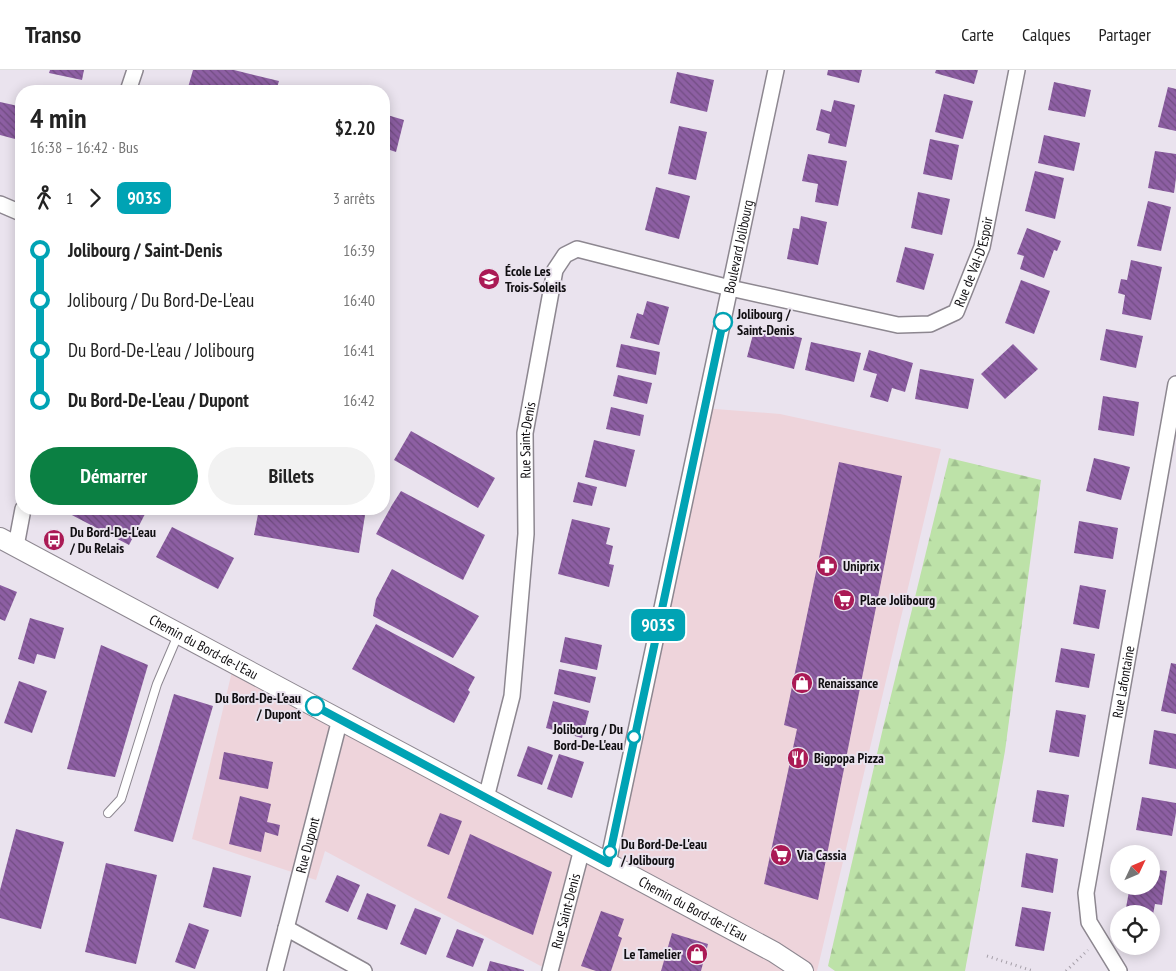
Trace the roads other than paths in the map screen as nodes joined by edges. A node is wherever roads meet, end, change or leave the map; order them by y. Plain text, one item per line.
1 (135, 70) edge
2 (776, 70) edge
3 (1017, 70) edge
4 (130, 85) edge
5 (0, 204) edge
6 (15, 210) edge
7 (730, 288) junction
8 (1176, 384) edge
9 (20, 515) edge
10 (8, 542) edge
11 (179, 634) junction
12 (340, 719) junction
13 (486, 798) junction
14 (108, 813) dead end
15 (582, 849) junction
16 (608, 863) junction
17 (286, 928) junction
18 (275, 971) edge
19 (364, 971) edge
20 (550, 971) edge
21 (802, 971) edge
22 (1118, 971) edge

1 - 4 street
2 - 7 street, Boulevard Jolibourg
3 - 7 street, Rue de Val-D'Espoir
5 - 6 street
7 - 13 street, Rue Saint-Denis
7 - 16 street, Boulevard Jolibourg
8 - 22 street, Rue Lafontaine
9 - 10 street
10 - 11 street, Chemin du Bord-de-l'Eau
11 - 12 street, Chemin du Bord-de-l'Eau
11 - 14 lane
12 - 13 street, Chemin du Bord-de-l'Eau
12 - 17 street, Rue Dupont
13 - 15 street, Chemin du Bord-de-l'Eau
15 - 16 street, Chemin du Bord-de-l'Eau
15 - 20 street, Rue Saint-Denis
16 - 21 street, Chemin du Bord-de-l'Eau
17 - 18 street, Rue Dupont
17 - 19 street

